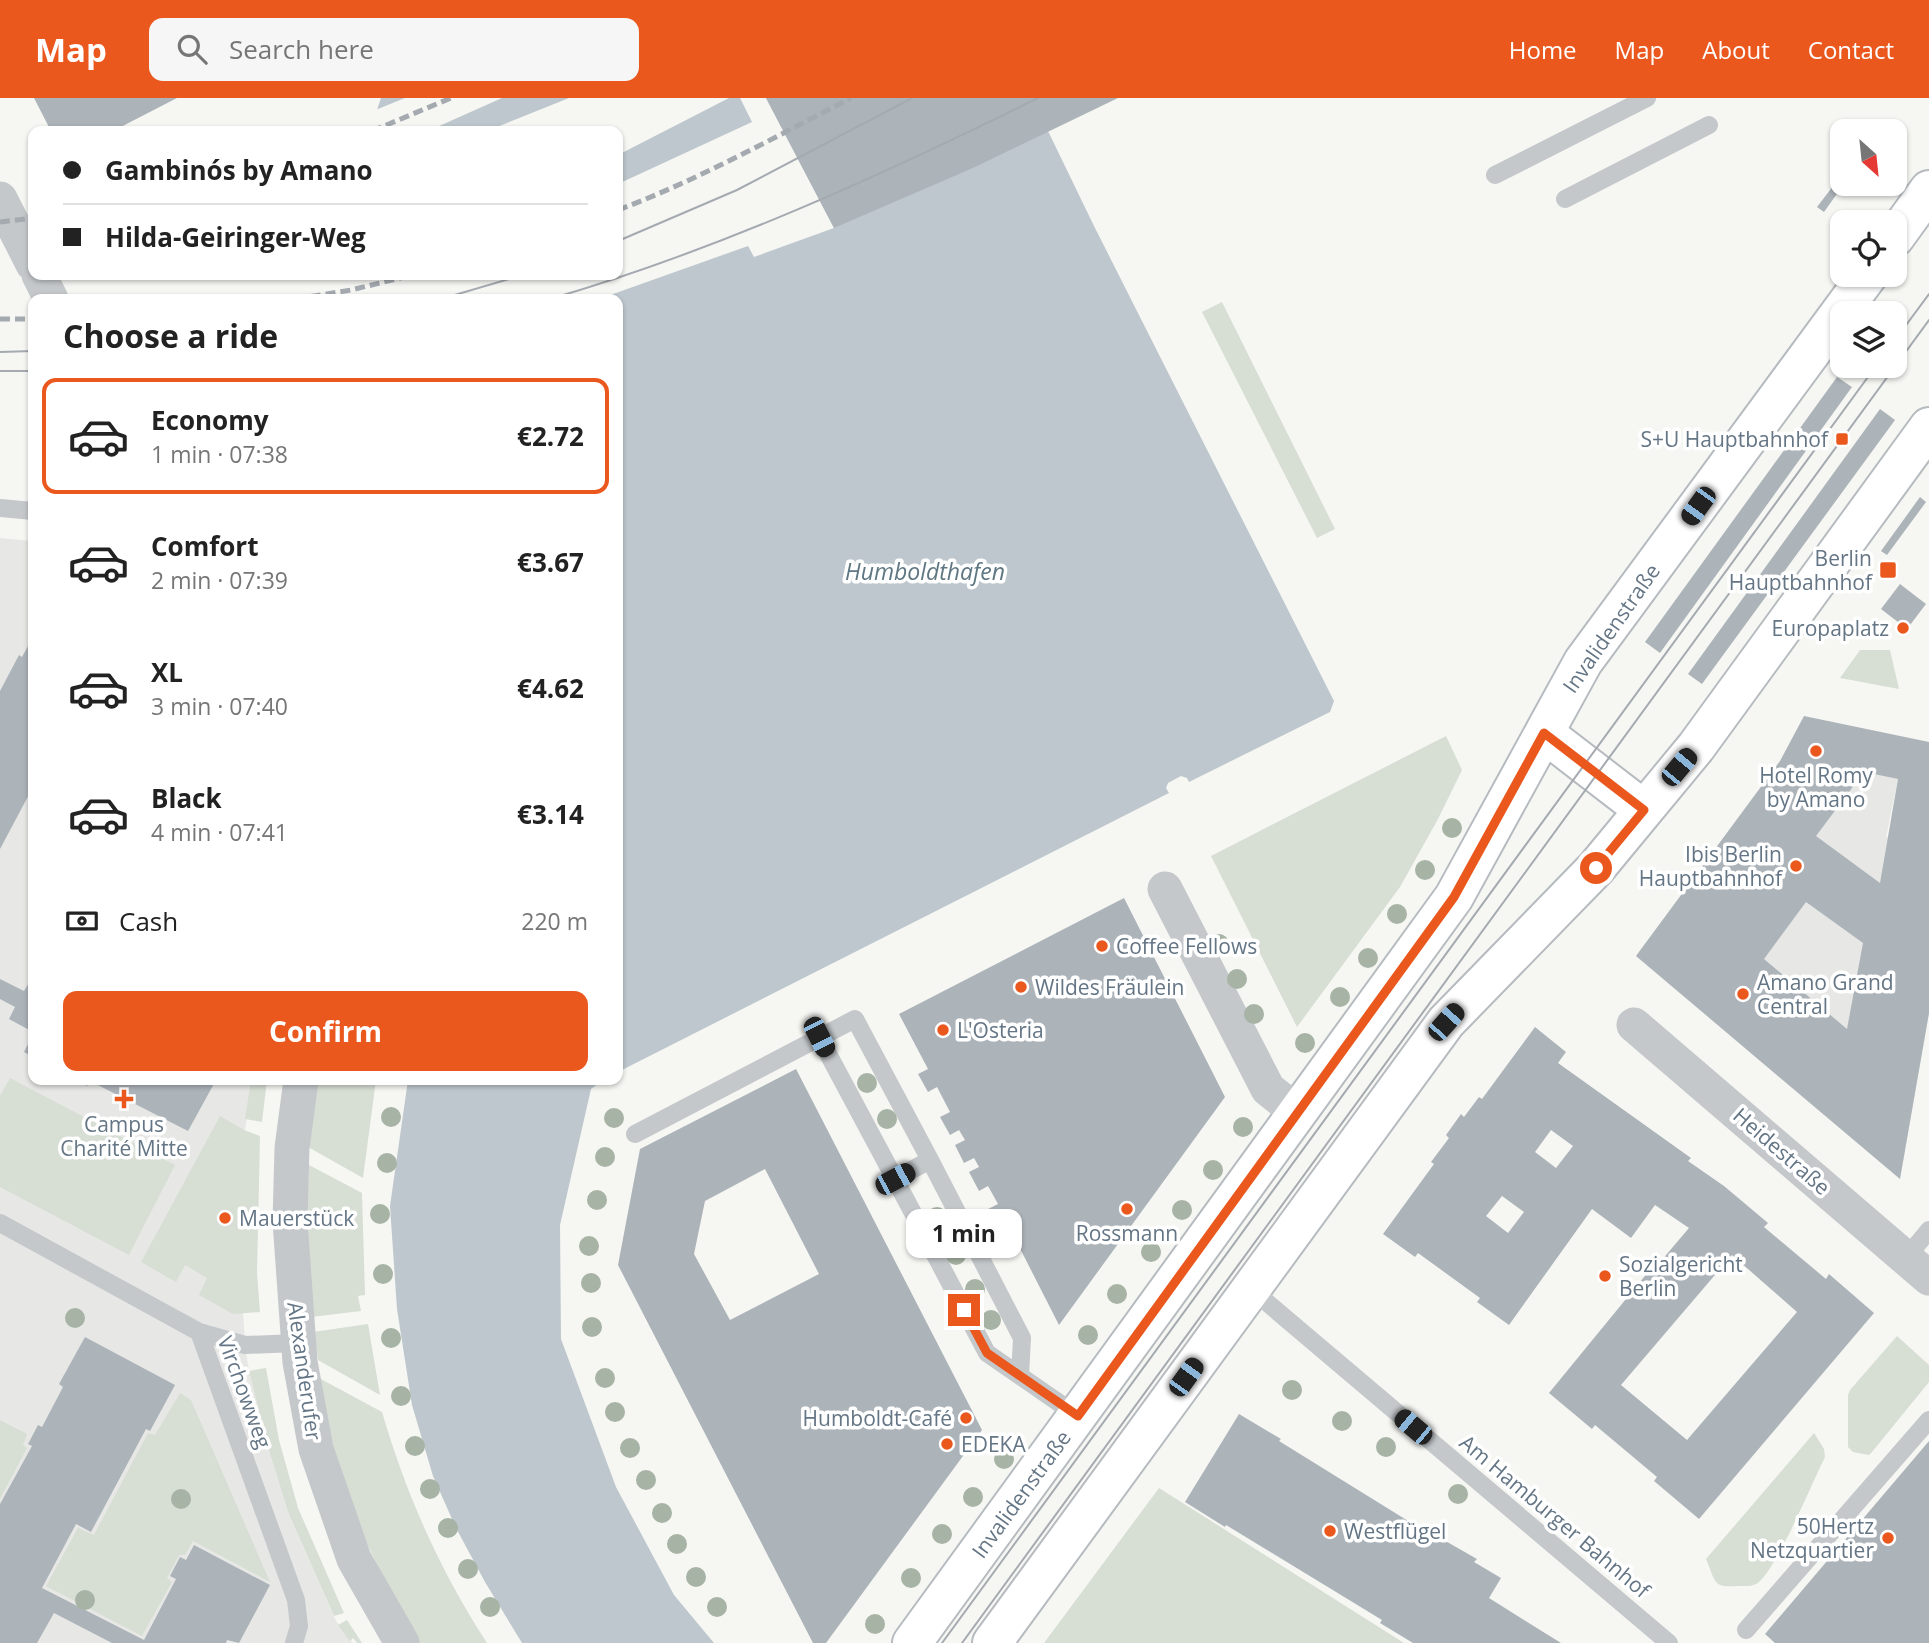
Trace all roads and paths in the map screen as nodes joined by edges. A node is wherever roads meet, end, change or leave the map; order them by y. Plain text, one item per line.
1 (1647, 98) edge
2 (1709, 125) dead end
3 (1495, 175) dead end
4 (1929, 190) edge
5 (0, 199) edge
6 (1565, 199) dead end
7 (1907, 220) edge
8 (28, 254) edge
9 (1859, 287) edge
10 (1929, 427) edge
11 (0, 508) edge
12 (28, 511) edge
13 (1544, 733) junction
14 (1644, 810) junction
15 (1165, 889) dead end
16 (1634, 1025) dead end
17 (819, 1037) junction
18 (301, 1085) edge
19 (1297, 1112) junction
20 (635, 1134) dead end
21 (930, 1160) junction
22 (895, 1179) junction
23 (0, 1223) edge
24 (1929, 1230) edge
25 (1917, 1268) edge
26 (1251, 1289) junction
27 (200, 1332) junction
28 (297, 1343) junction
29 (1020, 1376) junction
30 (1078, 1416) junction
31 (1929, 1420) edge
32 (1746, 1630) dead end
33 (294, 1643) edge
34 (402, 1643) edge
35 (912, 1643) edge
36 (992, 1643) edge
37 (1669, 1643) edge

1 - 3 lane
2 - 6 lane
4 - 7 main road
5 - 8 street
9 - 13 main road, Invalidenstraße
10 - 14 main road
11 - 12 lane
13 - 14 main road
13 - 19 main road, Invalidenstraße
14 - 26 main road
15 - 19 street
16 - 25 street, Heidestraße
17 - 20 lane
17 - 21 lane
17 - 22 lane
18 - 28 street, Alexanderufer
19 - 30 main road, Invalidenstraße
21 - 22 lane
21 - 29 lane
22 - 29 lane
23 - 27 lane, Virchowweg
24 - 25 lane
26 - 36 main road
26 - 37 lane, Am Hamburger Bahnhof
27 - 28 lane
27 - 33 lane, Virchowweg
28 - 34 street, Alexanderufer
29 - 30 lane
30 - 35 main road, Invalidenstraße
31 - 32 lane

